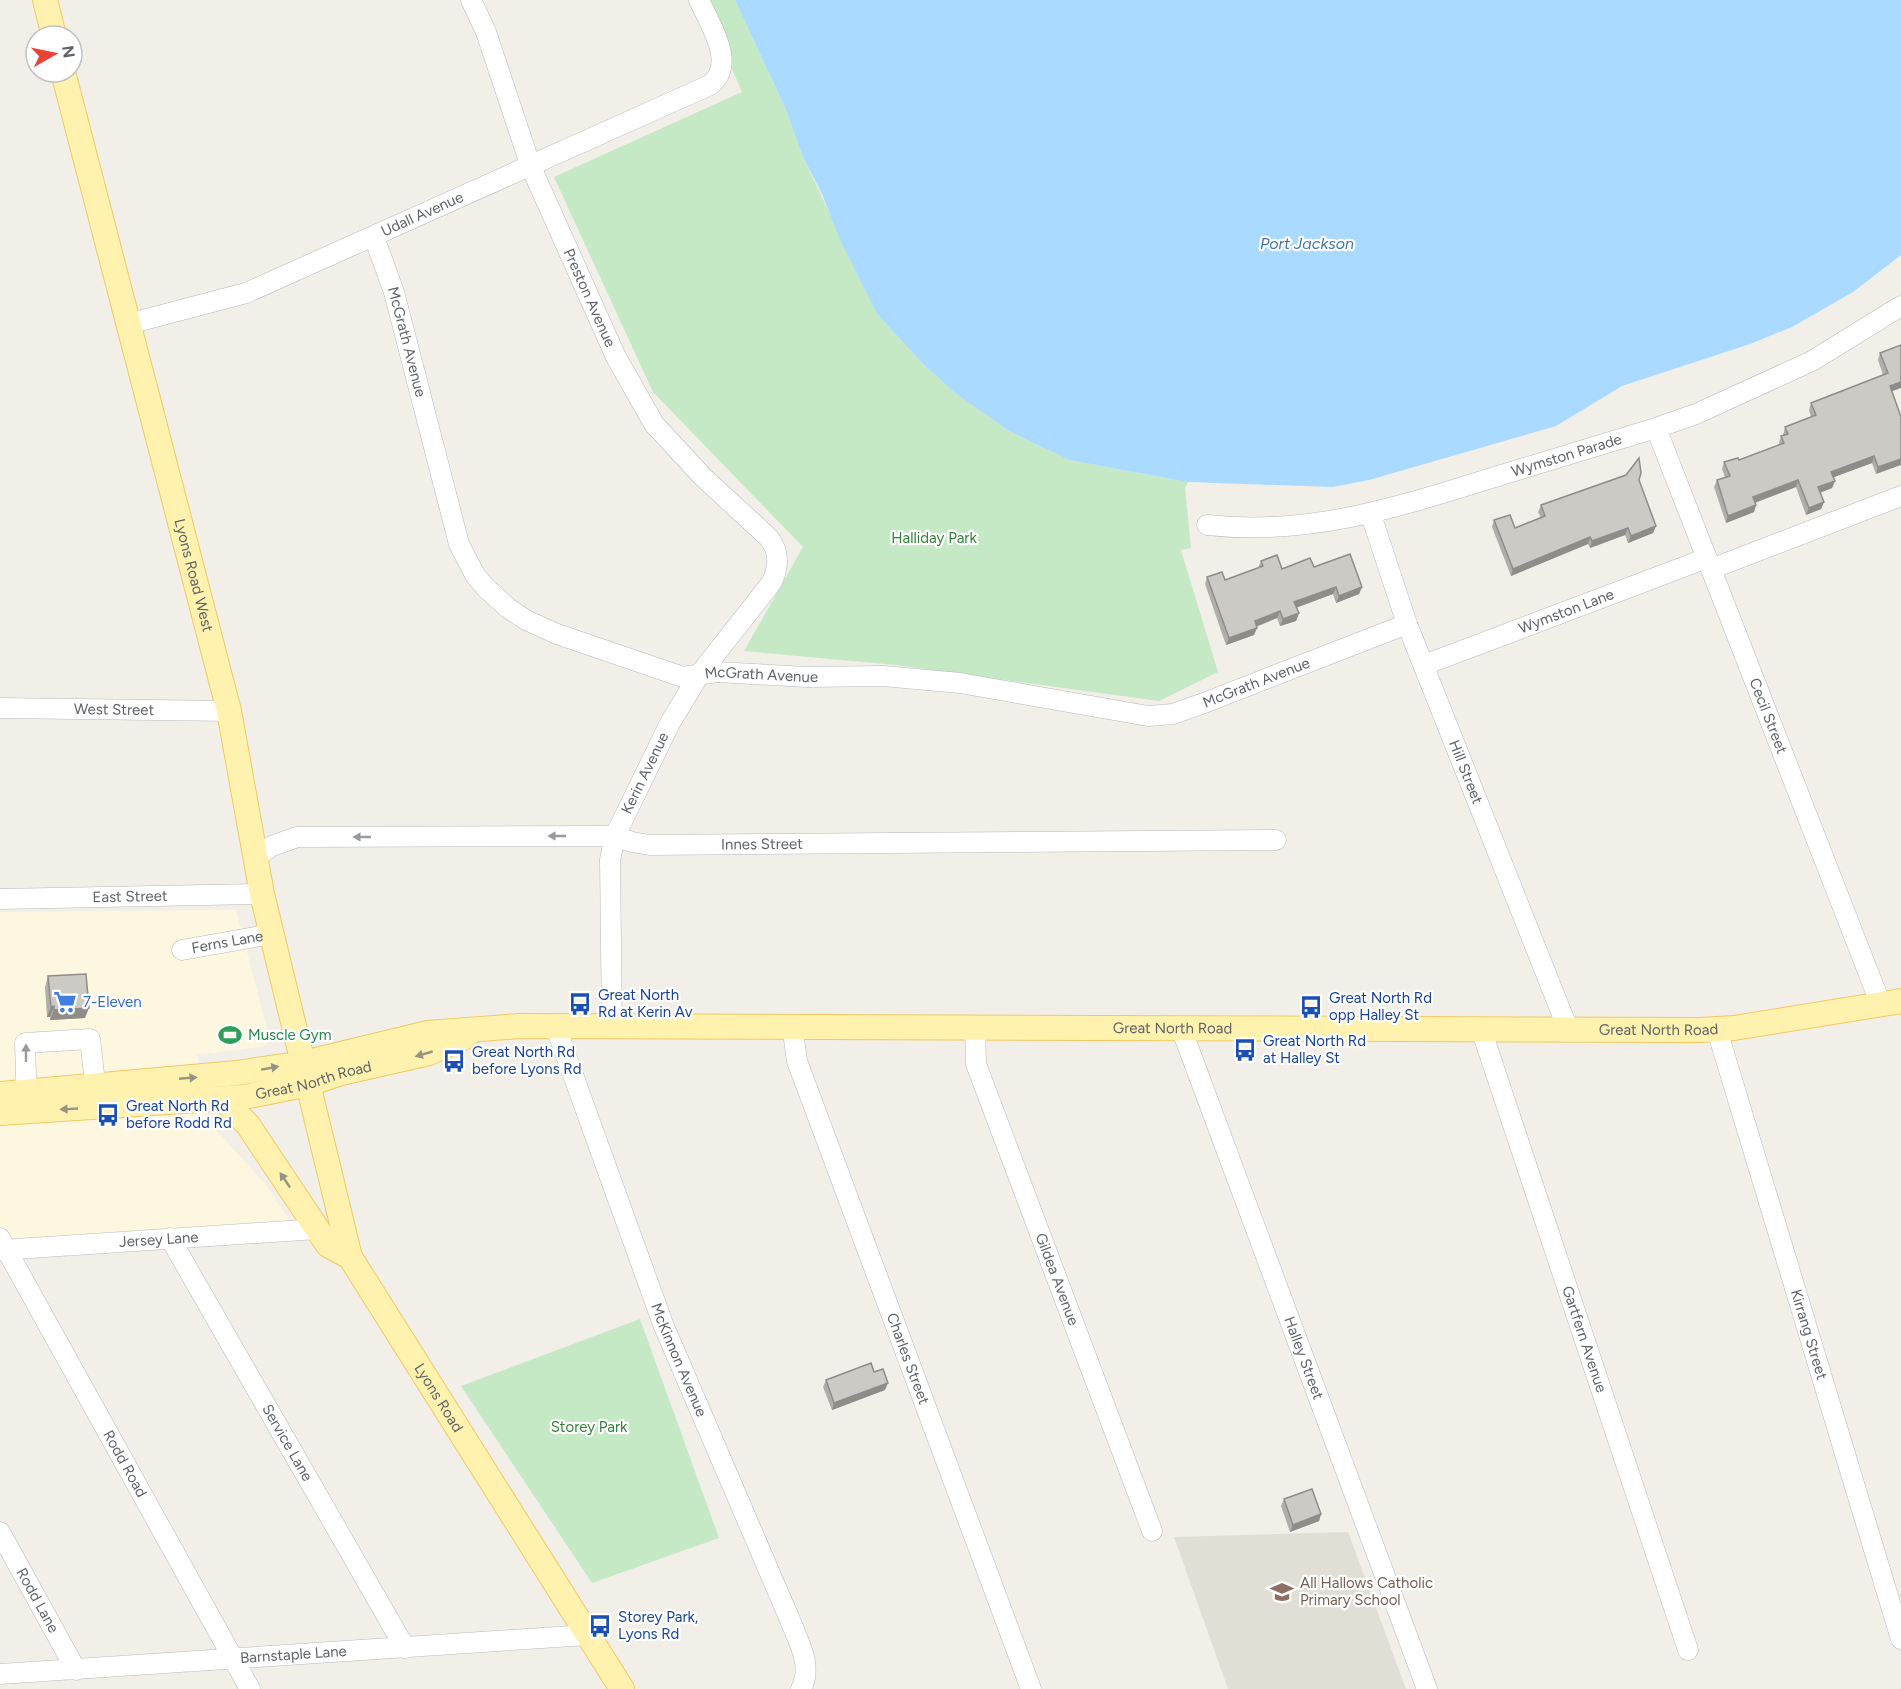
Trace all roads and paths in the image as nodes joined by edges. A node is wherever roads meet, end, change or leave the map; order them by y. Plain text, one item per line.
1 (45, 0) edge
2 (471, 0) edge
3 (699, 0) edge
4 (51, 24) edge
5 (66, 84) edge
6 (531, 167) junction
7 (374, 237) junction
8 (1901, 306) edge
9 (128, 324) junction
10 (1656, 428) junction
11 (1901, 496) edge
12 (1371, 515) junction
13 (1208, 525) dead end
14 (777, 554) joint
15 (1709, 564) junction
16 (1407, 624) junction
17 (1424, 665) junction
18 (699, 675) junction
19 (0, 708) edge
20 (229, 711) junction
21 (615, 836) junction
22 (1276, 840) dead end
23 (255, 857) junction
24 (262, 894) junction
25 (0, 899) edge
26 (273, 934) junction
27 (182, 950) dead end
28 (1891, 1003) edge
29 (555, 1025) junction
30 (792, 1025) junction
31 (612, 1026) junction
32 (975, 1026) junction
33 (1181, 1028) junction
34 (1481, 1029) junction
35 (1568, 1029) junction
36 (1717, 1030) junction
37 (307, 1074) junction
38 (0, 1094) edge
39 (96, 1096) junction
40 (223, 1099) junction
41 (27, 1102) junction
42 (0, 1113) edge
43 (317, 1229) junction
44 (170, 1238) junction
45 (2, 1246) edge
46 (350, 1257) junction
47 (1152, 1531) dead end
48 (0, 1532) edge
49 (587, 1635) junction
50 (1901, 1639) edge
51 (405, 1648) junction
52 (1688, 1650) dead end
53 (234, 1660) junction
54 (76, 1670) junction
55 (0, 1674) edge
56 (250, 1689) edge
57 (622, 1689) edge
58 (801, 1689) edge
59 (1031, 1689) edge
60 (1427, 1689) edge

1 - 4 main road
2 - 6 street, Preston Avenue
3 - 6 street, Udall Avenue
5 - 9 main road, Lyons Road West
6 - 7 street, Udall Avenue
6 - 14 street, Preston Avenue
7 - 9 street, Udall Avenue
7 - 18 street, McGrath Avenue
8 - 10 street, Wymston Parade
9 - 20 main road, Lyons Road West
10 - 12 street, Wymston Parade
10 - 15 street, Cecil Street
11 - 15 street, Wymston Lane
12 - 13 street, Wymston Parade
12 - 16 street, Hill Street
14 - 18 street, Kerin Avenue
15 - 17 street, Wymston Lane
15 - 28 street, Cecil Street
16 - 17 street, Hill Street
16 - 18 street, McGrath Avenue
17 - 35 street, Hill Street
18 - 21 street, Kerin Avenue
19 - 20 street, West Street
20 - 23 main road, Lyons Road West
21 - 22 street, Innes Street
21 -> 23 street, Innes Street
21 - 31 street, Kerin Avenue
23 - 24 main road, Lyons Road West
24 - 25 street, East Street
24 - 26 main road, Lyons Road West
26 - 27 street, Ferns Lane
26 - 37 main road, Lyons Road West
28 - 36 main road, Great North Road
29 - 31 main road, Great North Road
29 - 37 main road, Great North Road
29 - 58 street, McKinnon Avenue
30 - 31 main road, Great North Road
30 - 32 main road, Great North Road
30 - 59 street, Charles Street
32 - 33 main road, Great North Road
32 - 47 street, Gildea Avenue
33 - 34 main road, Great North Road
33 - 60 street, Halley Street
34 - 35 main road, Great North Road
34 - 52 street, Gartfern Avenue
35 - 36 main road, Great North Road
36 - 50 street, Kirrang Street
39 -> 37 main road, Great North Road
37 - 40 main road, Great North Road
37 - 46 main road, Lyons Road
38 - 41 main road, Great North Road
39 - 40 main road, Great North Road
39 - 41 main road, Great North Road
41 -> 39 street
43 -> 40 main road
41 - 42 main road, Great North Road
43 - 44 street, Jersey Lane
43 - 46 main road
44 - 45 street, Jersey Lane
44 - 51 street, Service Lane
45 - 53 street, Rodd Road
46 - 49 main road, Lyons Road
48 - 54 street, Rodd Lane
49 - 51 street, Barnstaple Lane
49 - 57 main road, Lyons Road
51 - 53 street, Barnstaple Lane
53 - 54 street, Barnstaple Lane
53 - 56 street, Rodd Road
54 - 55 street, Barnstaple Lane

